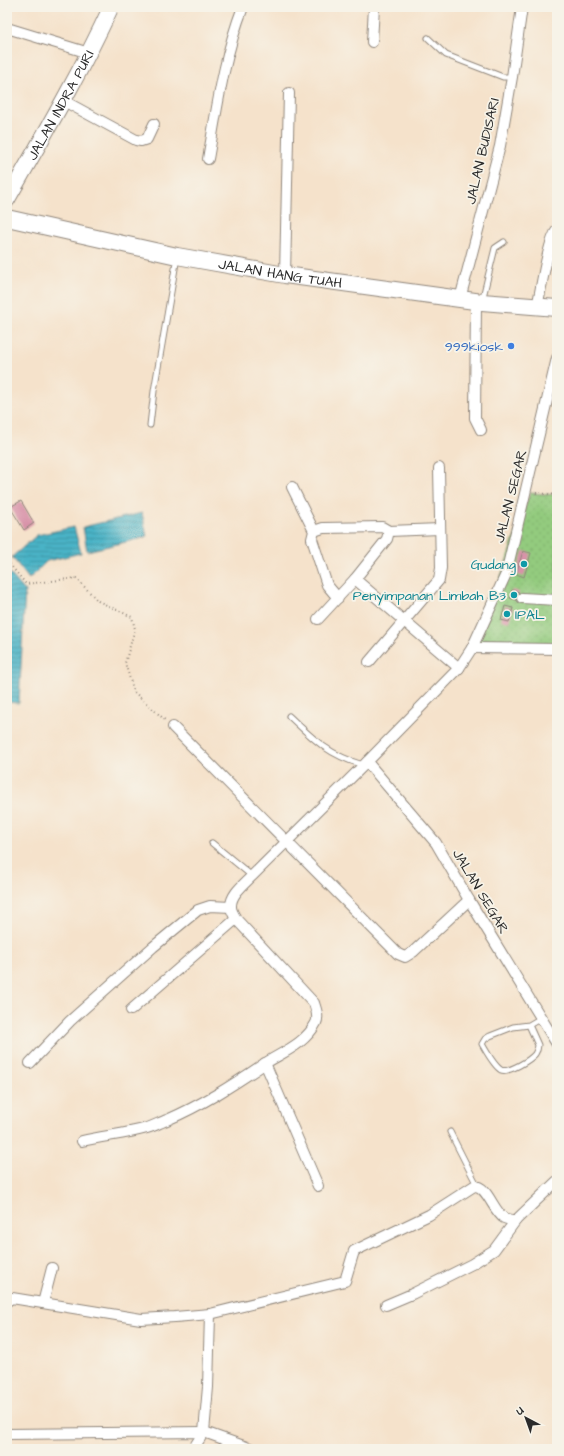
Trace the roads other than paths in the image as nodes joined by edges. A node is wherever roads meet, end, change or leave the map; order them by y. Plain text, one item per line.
1 (111, 7) edge
2 (243, 7) edge
3 (374, 7) edge
4 (522, 7) edge
5 (7, 28) edge
6 (428, 38) dead end
7 (372, 42) dead end
8 (90, 53) junction
9 (512, 77) junction
10 (289, 93) dead end
11 (64, 101) junction
12 (154, 124) dead end
13 (208, 159) dead end
14 (7, 200) edge
15 (7, 218) edge
16 (557, 230) edge
17 (504, 242) dead end
18 (177, 256) junction
19 (285, 275) junction
20 (473, 300) junction
21 (537, 307) junction
22 (557, 308) edge
23 (557, 358) edge
24 (150, 425) dead end
25 (481, 430) dead end
26 (439, 468) dead end
27 (292, 487) dead end
28 (440, 529) junction
29 (314, 531) junction
30 (389, 531) junction
31 (355, 580) junction
32 (338, 598) junction
33 (522, 598) dead end
34 (557, 600) edge
35 (318, 619) dead end
36 (404, 622) junction
37 (472, 648) junction
38 (557, 650) edge
39 (369, 662) dead end
40 (459, 668) junction
41 (289, 716) dead end
42 (173, 727) road end
43 (365, 764) junction
44 (286, 841) junction
45 (212, 843) dead end
46 (252, 876) junction
47 (469, 900) junction
48 (231, 907) junction
49 (236, 919) junction
50 (131, 1010) dead end
51 (541, 1018) junction
52 (529, 1025) junction
53 (557, 1044) edge
54 (30, 1063) dead end
55 (265, 1063) junction
56 (450, 1132) dead end
57 (82, 1141) dead end
58 (557, 1180) edge
59 (318, 1186) dead end
60 (477, 1186) junction
61 (516, 1220) junction
62 (52, 1268) dead end
63 (7, 1301) edge
64 (43, 1303) junction
65 (386, 1305) dead end
66 (210, 1314) junction
67 (204, 1432) junction
68 (7, 1434) edge
69 (193, 1449) edge
70 (252, 1449) edge

1 - 8 street, JALAN INDRA PURI
2 - 13 street
3 - 7 street
4 - 9 street, JALAN BUDISARI
5 - 8 street
6 - 9 lane
8 - 11 street, JALAN INDRA PURI
9 - 20 street, JALAN BUDISARI
10 - 19 street
11 - 12 street
11 - 14 street, JALAN INDRA PURI
15 - 18 main road, JALAN HANG TUAH
16 - 21 street
17 - 20 lane
18 - 19 main road, JALAN HANG TUAH
18 - 24 lane
19 - 20 main road, JALAN HANG TUAH
20 - 21 main road, JALAN HANG TUAH
20 - 25 street, JALAN BUDISARI
21 - 22 main road, JALAN HANG TUAH
23 - 37 street, JALAN SEGAR
26 - 28 street
27 - 29 street
28 - 30 street
28 - 36 street
29 - 30 street
29 - 32 street
30 - 31 street
31 - 32 street
31 - 36 street
32 - 35 street
33 - 34 street
36 - 39 street
36 - 40 street
37 - 38 street
37 - 40 street, JALAN SEGAR
40 - 43 street, JALAN SEGAR
41 - 43 lane
42 - 44 street
43 - 44 street
43 - 47 street, JALAN SEGAR
44 - 46 street
44 - 47 street
45 - 46 lane
46 - 48 street
47 - 51 street, JALAN SEGAR
48 - 49 street
48 - 54 street
49 - 50 street
49 - 55 street
51 - 52 lane
51 - 53 street, JALAN SEGAR
52 - 52 lane
55 - 57 street
55 - 59 street
56 - 60 lane
58 - 61 street
60 - 61 street
60 - 66 street
61 - 65 street
62 - 64 street
63 - 64 street
64 - 66 street
66 - 67 street
67 - 68 street
67 - 69 street
67 - 70 street

